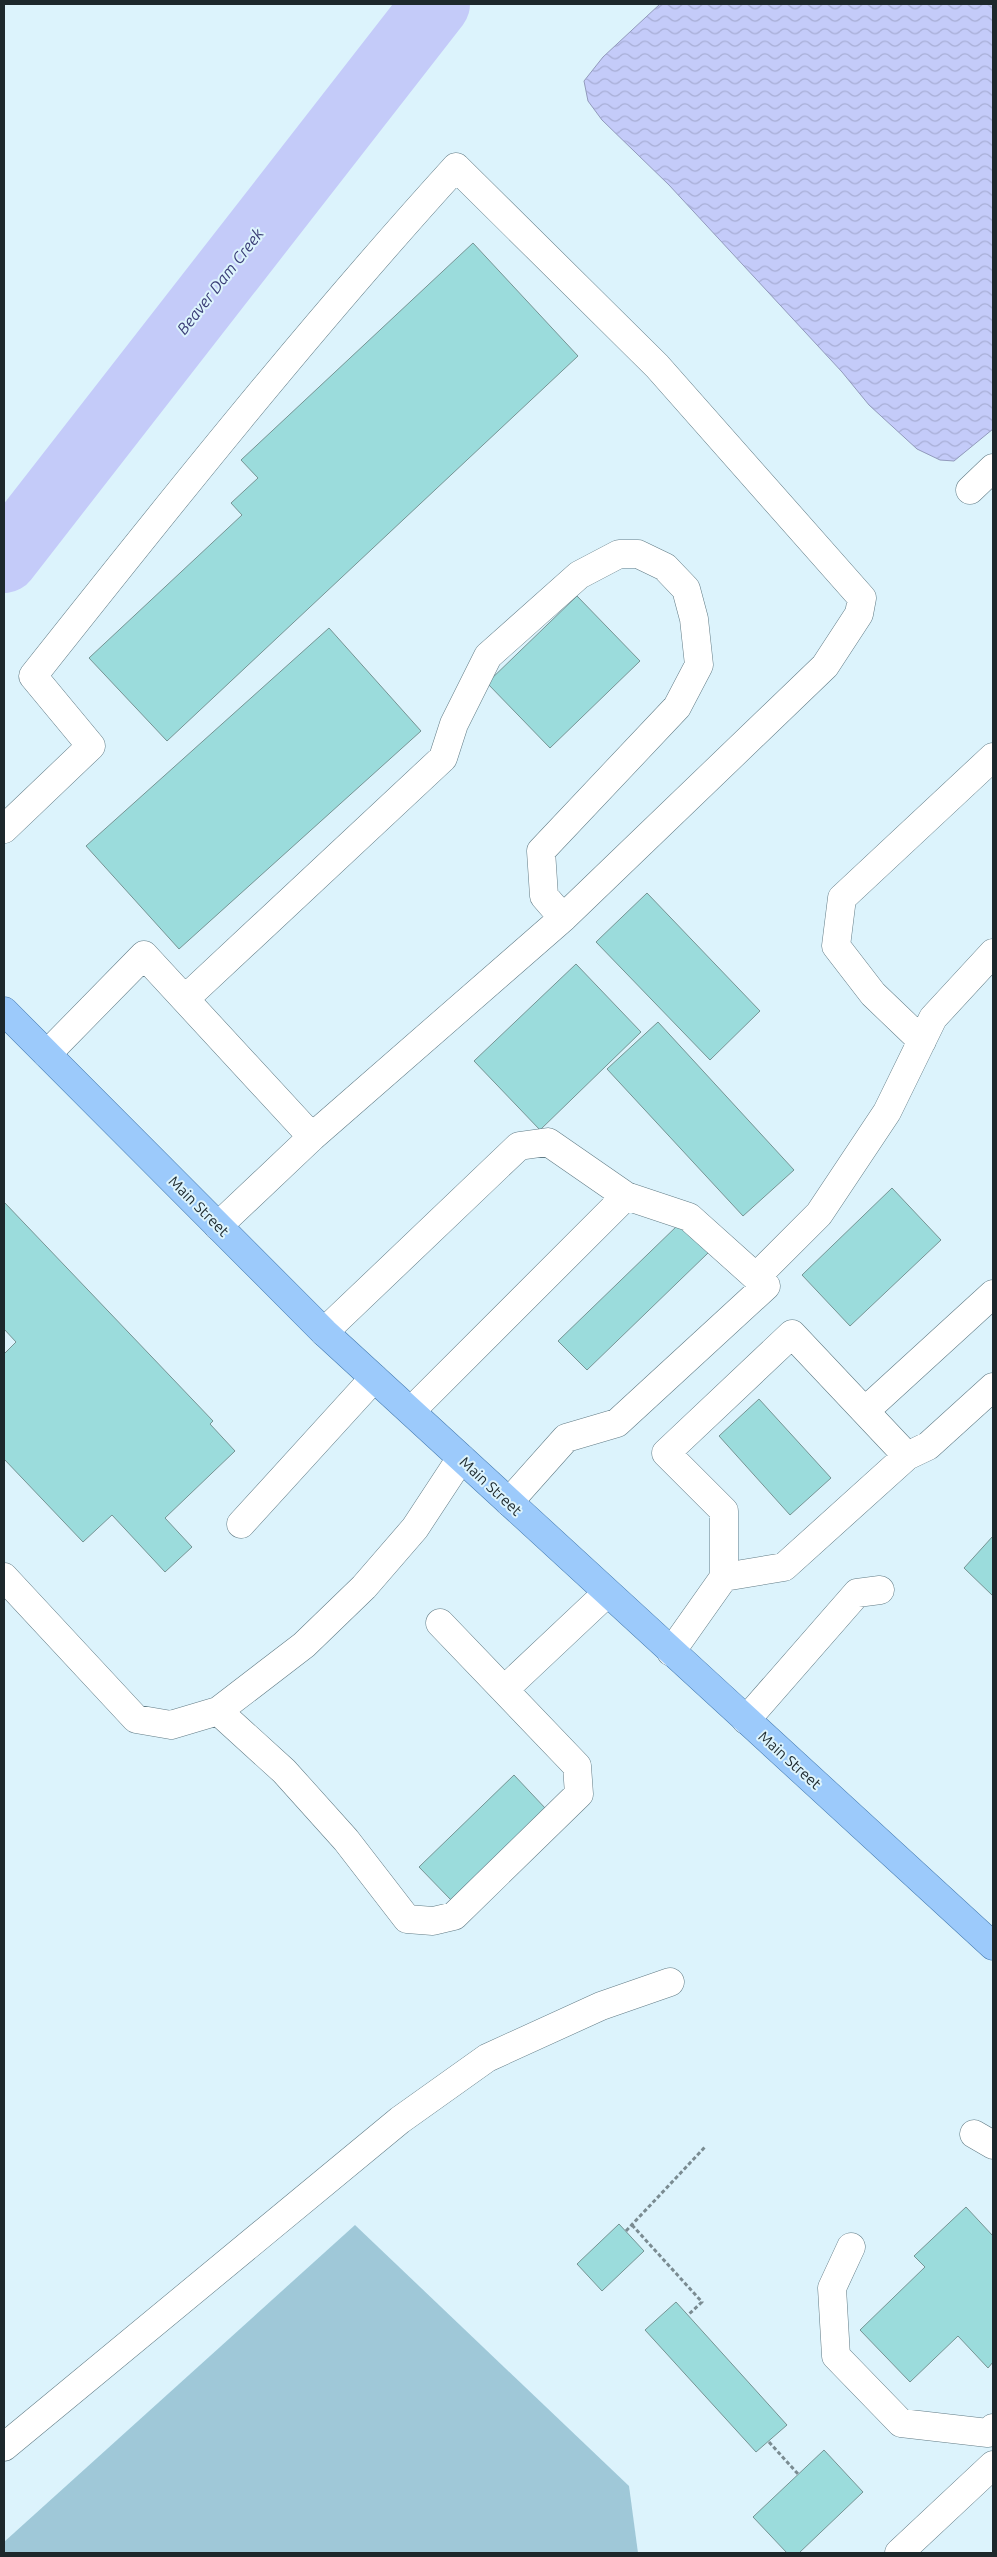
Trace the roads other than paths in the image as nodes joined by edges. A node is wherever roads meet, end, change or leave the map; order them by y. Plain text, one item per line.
1 (993, 468) edge
2 (970, 490) dead end
3 (993, 757) edge
4 (4, 829) edge
5 (563, 918) junction
6 (993, 953) edge
7 (185, 999) junction
8 (4, 1011) edge
9 (922, 1041) junction
10 (47, 1054) junction
11 (312, 1137) junction
12 (626, 1196) junction
13 (218, 1226) junction
14 (756, 1277) junction
15 (993, 1294) edge
16 (324, 1332) junction
17 (374, 1378) junction
18 (993, 1387) edge
19 (411, 1411) junction
20 (864, 1411) junction
21 (906, 1456) junction
22 (462, 1458) junction
23 (509, 1502) junction
24 (241, 1524) dead end
25 (4, 1577) edge
26 (724, 1577) junction
27 (880, 1590) dead end
28 (607, 1593) junction
29 (440, 1623) dead end
30 (671, 1652) junction
31 (505, 1689) junction
32 (218, 1712) junction
33 (746, 1720) junction
34 (993, 1946) edge
35 (670, 1982) dead end
36 (851, 2247) dead end
37 (991, 2430) edge
38 (4, 2447) edge
39 (993, 2465) edge
40 (899, 2553) edge

1 - 2 street
3 - 9 street
4 - 5 street
5 - 7 street
5 - 11 street
6 - 9 street
7 - 10 street
7 - 11 street
8 - 10 main road, Main Street
9 - 14 street
10 - 13 main road, Main Street
11 - 13 street
12 - 14 street
12 - 16 street
12 - 19 street
13 - 16 main road, Main Street
14 - 23 street
15 - 20 street
16 - 17 main road, Main Street
17 - 19 main road, Main Street
17 - 24 street
18 - 21 street
19 - 22 main road, Main Street
20 - 21 street
20 - 26 street
21 - 26 street
22 - 23 main road, Main Street
22 - 32 street
23 - 28 main road, Main Street
25 - 32 street
26 - 30 street
27 - 33 street
28 - 30 main road, Main Street
28 - 31 street
29 - 31 street
30 - 33 main road, Main Street
31 - 32 street
33 - 34 main road, Main Street
35 - 38 street
36 - 37 street
39 - 40 street

